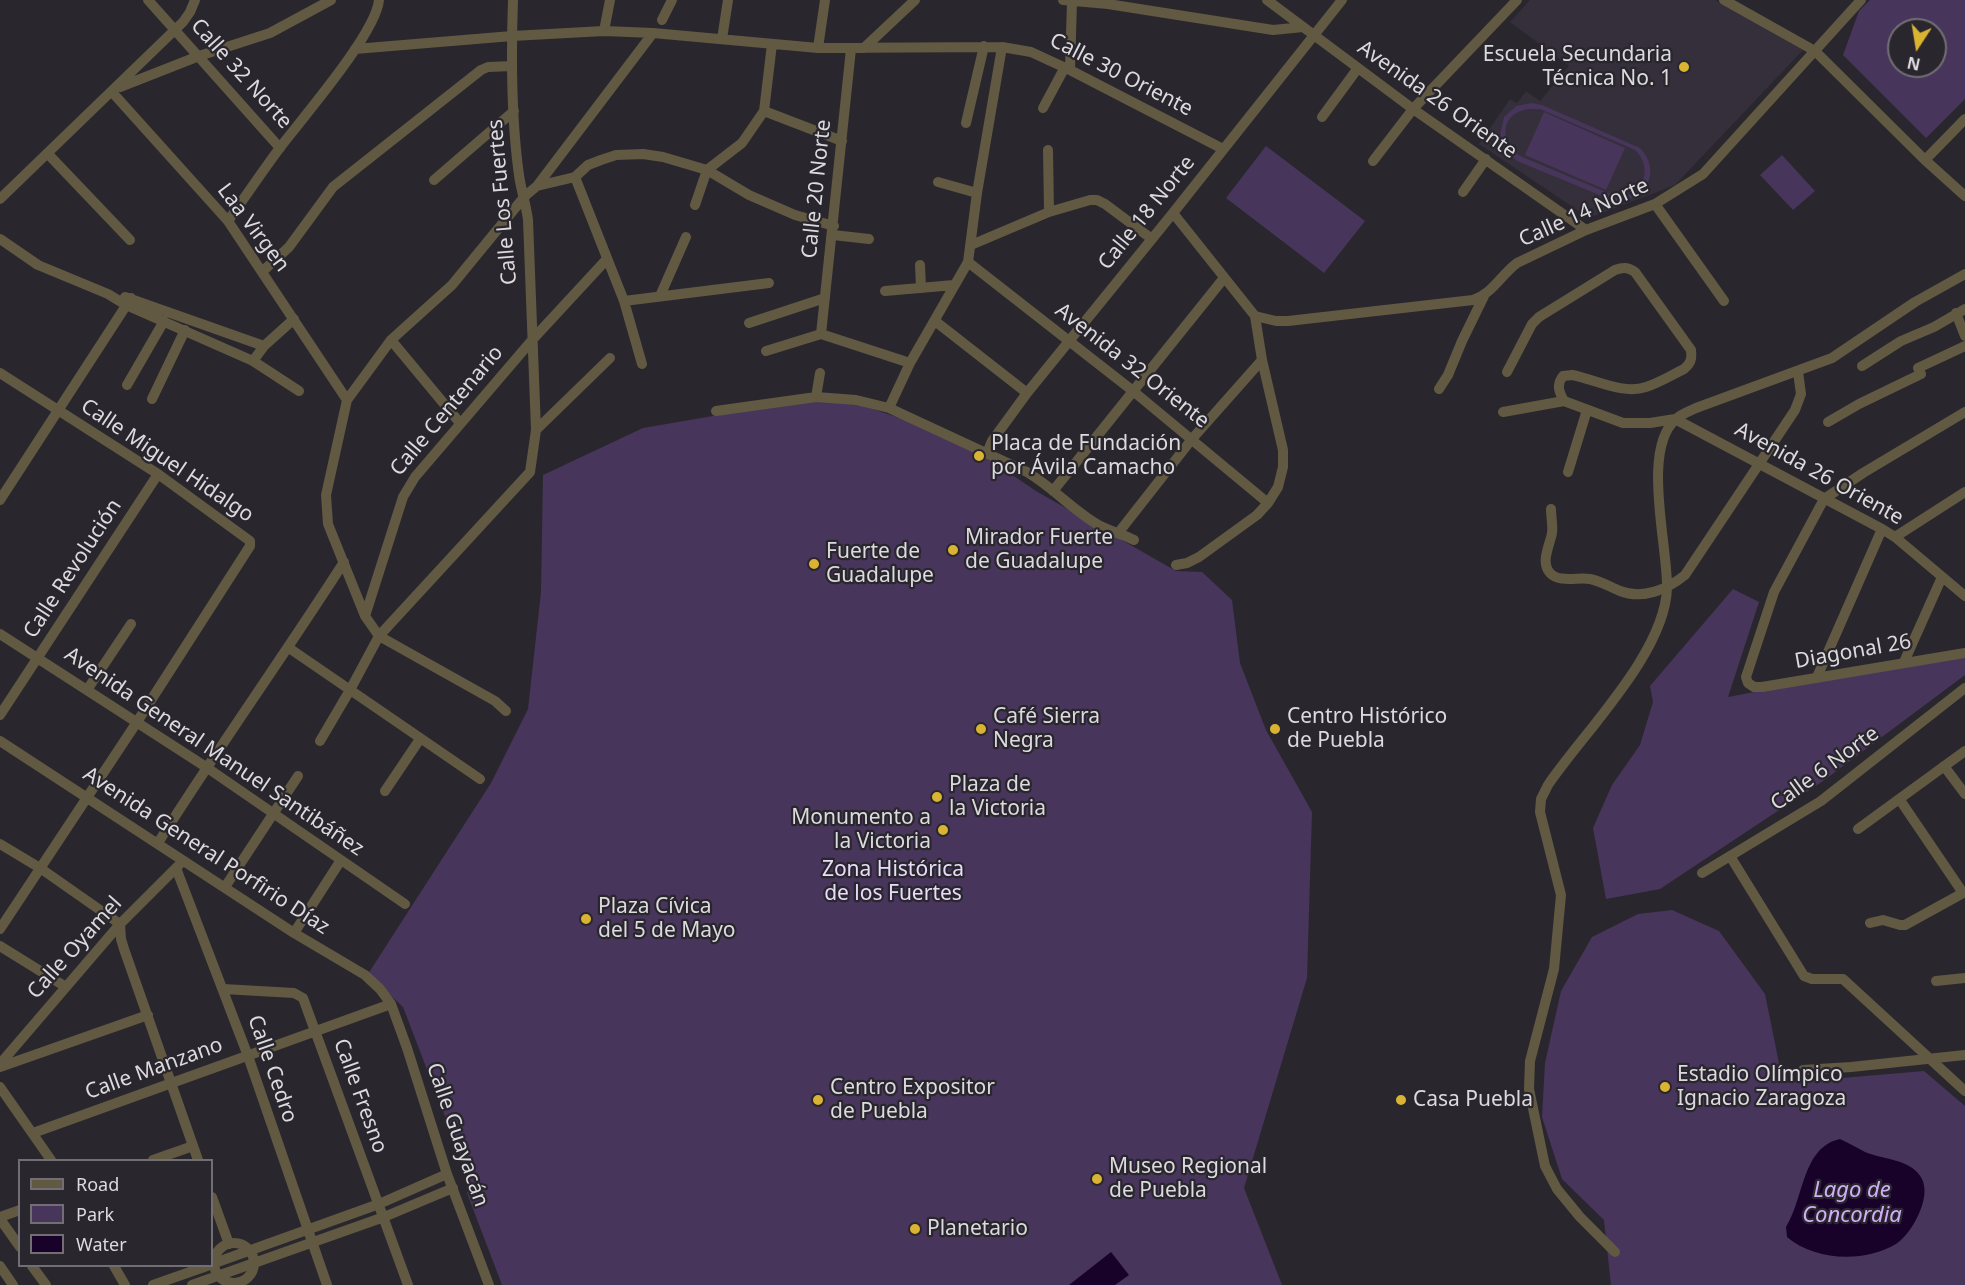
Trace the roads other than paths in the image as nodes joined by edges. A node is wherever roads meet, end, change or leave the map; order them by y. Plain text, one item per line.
1 (148, 0) edge
2 (195, 0) edge
3 (331, 0) edge
4 (379, 0) edge
5 (513, 0) edge
6 (610, 0) edge
7 (672, 0) edge
8 (728, 0) edge
9 (825, 0) edge
10 (915, 0) edge
11 (1064, 0) edge
12 (1267, 0) edge
13 (1342, 0) edge
14 (1517, 0) edge
15 (1724, 0) edge
16 (1861, 0) edge
17 (1072, 1) edge
18 (662, 20) dead end
19 (1303, 27) junction
20 (175, 29) junction
21 (604, 31) junction
22 (653, 33) junction
23 (1313, 35) junction
24 (512, 36) junction
25 (722, 39) junction
26 (772, 44) junction
27 (984, 46) junction
28 (1002, 46) junction
29 (818, 48) junction
30 (864, 48) junction
31 (355, 49) junction
32 (851, 49) junction
33 (1815, 51) junction
34 (199, 56) junction
35 (512, 66) junction
36 (1068, 68) junction
37 (1358, 68) junction
38 (113, 90) junction
39 (1043, 108) dead end
40 (1413, 109) junction
41 (514, 111) junction
42 (764, 111) junction
43 (1322, 117) dead end
44 (1965, 119) edge
45 (966, 123) dead end
46 (842, 141) junction
47 (280, 148) junction
48 (1223, 149) junction
49 (1048, 150) dead end
50 (48, 154) junction
51 (1486, 159) junction
52 (1925, 160) junction
53 (1373, 161) dead end
54 (707, 170) junction
55 (574, 177) junction
56 (434, 180) dead end
57 (938, 182) dead end
58 (537, 186) junction
59 (1463, 192) dead end
60 (976, 193) junction
61 (525, 196) junction
62 (1964, 196) edge
63 (0, 199) edge
64 (1655, 204) junction
65 (695, 205) dead end
66 (1049, 212) junction
67 (1173, 213) junction
68 (228, 221) junction
69 (833, 230) junction
70 (1586, 230) junction
71 (686, 237) dead end
72 (0, 239) edge
73 (869, 239) dead end
74 (1152, 239) junction
75 (130, 240) dead end
76 (971, 244) junction
77 (607, 259) junction
78 (968, 262) junction
79 (920, 265) dead end
80 (263, 271) junction
81 (1965, 274) edge
82 (1224, 278) junction
83 (769, 283) dead end
84 (954, 285) junction
85 (921, 288) junction
86 (885, 291) dead end
87 (660, 296) junction
88 (1484, 296) junction
89 (825, 298) junction
90 (624, 301) junction
91 (1724, 301) dead end
92 (128, 302) junction
93 (1961, 311) edge
94 (1256, 316) junction
95 (294, 319) junction
96 (164, 321) junction
97 (935, 321) junction
98 (749, 323) dead end
99 (213, 328) junction
100 (185, 330) junction
101 (821, 334) junction
102 (1965, 336) edge
103 (391, 339) junction
104 (533, 339) junction
105 (207, 340) junction
106 (1069, 341) junction
107 (264, 346) junction
108 (1965, 346) edge
109 (766, 351) dead end
110 (610, 358) dead end
111 (1262, 360) junction
112 (253, 361) junction
113 (910, 363) junction
114 (642, 364) dead end
115 (1862, 366) dead end
116 (1507, 372) dead end
117 (1798, 372) junction
118 (820, 373) dead end
119 (0, 374) edge
120 (127, 385) dead end
121 (1439, 389) dead end
122 (299, 391) dead end
123 (1133, 391) junction
124 (1027, 393) junction
125 (816, 397) junction
126 (152, 399) dead end
127 (347, 400) junction
128 (1564, 401) junction
129 (889, 408) junction
130 (1587, 410) junction
131 (716, 411) dead end
132 (58, 412) junction
133 (1503, 412) dead end
134 (1965, 412) edge
135 (1676, 419) junction
136 (1828, 422) dead end
137 (460, 423) junction
138 (536, 430) junction
139 (1192, 439) junction
140 (987, 453) junction
141 (1760, 464) junction
142 (1568, 472) dead end
143 (158, 474) junction
144 (1053, 491) junction
145 (1965, 492) edge
146 (1824, 499) junction
147 (0, 500) edge
148 (1268, 503) junction
149 (1551, 509) dead end
150 (1882, 529) junction
151 (1119, 532) junction
152 (1895, 537) junction
153 (1134, 540) dead end
154 (344, 562) junction
155 (1176, 565) dead end
156 (1942, 577) junction
157 (1667, 588) junction
158 (1965, 596) edge
159 (365, 616) junction
160 (131, 624) dead end
161 (0, 634) edge
162 (379, 636) junction
163 (289, 648) junction
164 (1965, 653) edge
165 (39, 658) junction
166 (1904, 662) junction
167 (1817, 677) junction
168 (1965, 688) edge
169 (87, 690) junction
170 (350, 690) junction
171 (506, 711) dead end
172 (0, 716) edge
173 (137, 722) junction
174 (420, 739) junction
175 (0, 741) edge
176 (320, 741) dead end
177 (1965, 751) edge
178 (1944, 766) junction
179 (206, 767) junction
180 (298, 776) dead end
181 (480, 779) dead end
182 (385, 791) dead end
183 (1965, 794) edge
184 (86, 798) junction
185 (1900, 800) junction
186 (272, 814) junction
187 (1858, 830) dead end
188 (158, 843) junction
189 (0, 844) edge
190 (1730, 856) junction
191 (341, 860) junction
192 (179, 864) junction
193 (40, 868) junction
194 (1702, 873) dead end
195 (225, 887) junction
196 (1964, 893) edge
197 (405, 904) dead end
198 (1870, 922) dead end
199 (120, 924) junction
200 (0, 929) edge
201 (294, 933) junction
202 (0, 946) edge
203 (1965, 978) edge
204 (1936, 981) dead end
205 (66, 987) junction
206 (223, 988) junction
207 (389, 1001) junction
208 (148, 1015) junction
209 (316, 1031) junction
210 (1965, 1055) edge
211 (248, 1056) junction
212 (1930, 1058) junction
213 (0, 1065) edge
214 (1803, 1070) dead end
215 (170, 1083) junction
216 (0, 1086) edge
217 (1965, 1091) edge
218 (33, 1133) junction
219 (193, 1146) junction
220 (50, 1159) edge
221 (158, 1159) edge
222 (197, 1159) edge
223 (447, 1174) junction
224 (453, 1188) junction
225 (213, 1200) edge
226 (379, 1204) junction
227 (18, 1210) edge
228 (384, 1217) junction
229 (0, 1218) edge
230 (307, 1228) junction
231 (311, 1242) junction
232 (18, 1244) edge
233 (229, 1244) junction
234 (248, 1250) junction
235 (1615, 1252) dead end
236 (213, 1261) edge
237 (213, 1263) edge
238 (253, 1263) junction
239 (0, 1266) edge
240 (33, 1267) edge
241 (115, 1267) edge
242 (203, 1267) edge
243 (213, 1267) edge
244 (218, 1276) junction
245 (249, 1281) edge
246 (236, 1284) edge
247 (13, 1285) edge
248 (46, 1285) edge
249 (124, 1285) edge
250 (153, 1285) edge
251 (192, 1285) edge
252 (327, 1285) edge
253 (408, 1285) edge
254 (489, 1285) edge

1 - 20 street, Calle 32 Norte
2 - 20 street
3 - 34 street
4 - 31 street
5 - 24 street, Calle Los Fuertes
6 - 21 street
7 - 18 street
8 - 25 street
9 - 29 street
10 - 30 street
11 - 17 street
12 - 19 street, Avenida 26 Oriente
13 - 23 street, Calle 18 Norte
14 - 40 street
15 - 33 street
16 - 33 street, Calle 14 Norte
17 - 19 street
17 - 36 street
19 - 23 street, Avenida 26 Oriente
20 - 34 street, Calle 32 Norte
20 - 38 street
21 - 22 street, Calle 30 Oriente
21 - 24 street, Calle 30 Oriente
22 - 25 street, Calle 30 Oriente
22 - 58 street
23 - 37 street, Avenida 26 Oriente
23 - 48 street, Calle 18 Norte
24 - 31 street, Calle 30 Oriente
24 - 35 street, Calle Los Fuertes
25 - 26 street, Calle 30 Oriente
26 - 29 street, Calle 30 Oriente
26 - 42 street
27 - 28 street, Calle 30 Oriente
27 - 30 street, Calle 30 Oriente
27 - 45 street
28 - 36 street, Calle 30 Oriente
28 - 60 street
29 - 32 street, Calle 30 Oriente
30 - 32 street, Calle 30 Oriente
31 - 47 street
32 - 46 street, Calle 20 Norte
33 - 52 street
33 - 64 street, Calle 14 Norte
34 - 38 street
34 - 47 street, Calle 32 Norte
35 - 41 street, Calle Los Fuertes
35 - 80 street
36 - 39 street
36 - 48 street, Calle 30 Oriente
37 - 40 street, Avenida 26 Oriente
37 - 43 street
38 - 50 street
38 - 68 street, Laa Virgen
40 - 51 street, Avenida 26 Oriente
40 - 53 street
41 - 56 street
41 - 61 street, Calle Los Fuertes
42 - 46 street
42 - 54 street
44 - 52 street
46 - 69 street, Calle 20 Norte
47 - 68 street
48 - 67 street, Calle 18 Norte
49 - 66 street
50 - 63 street
50 - 75 street
51 - 59 street
51 - 70 street, Avenida 26 Oriente
52 - 62 street
54 - 55 street
54 - 65 street
54 - 69 street
55 - 58 street
55 - 77 street
57 - 60 street
58 - 61 street
60 - 76 street
61 - 103 street
61 - 104 street, Calle Los Fuertes
64 - 70 street, Calle 14 Norte
64 - 91 street
66 - 74 street
66 - 76 street
67 - 74 street, Calle 18 Norte
67 - 82 street
68 - 80 street, Laa Virgen
69 - 73 street
69 - 89 street, Calle 20 Norte
70 - 88 street, Calle 14 Norte
71 - 87 street
72 - 92 street
74 - 106 street, Calle 18 Norte
76 - 78 street
77 - 90 street
77 - 104 street, Calle Centenario
78 - 84 street
78 - 106 street, Avenida 32 Oriente
79 - 85 street
80 - 95 street, Laa Virgen
81 - 117 street
82 - 94 street
82 - 123 street
83 - 87 street
84 - 85 street
84 - 97 street
85 - 86 street
87 - 90 street
88 - 94 street
88 - 121 street, Calle 14 Norte
89 - 98 street
89 - 101 street, Calle 20 Norte
90 - 114 street
92 - 96 street
92 - 99 street
92 - 132 street
93 - 102 street
93 - 115 street
94 - 111 street
95 - 107 street
95 - 127 street, Laa Virgen
96 - 100 street
96 - 120 street
97 - 113 street
97 - 124 street
99 - 105 street
99 - 107 street
100 - 105 street
100 - 126 street
101 - 109 street
101 - 113 street
103 - 127 street
103 - 137 street
104 - 137 street, Calle Centenario
104 - 138 street, Calle Los Fuertes
105 - 112 street
106 - 123 street, Avenida 32 Oriente
106 - 124 street, Calle 18 Norte
107 - 112 street
108 - 136 street
110 - 138 street
111 - 139 street
111 - 148 street
112 - 122 street
113 - 129 street
116 - 128 street
117 - 135 street
117 - 141 street
118 - 125 street
119 - 132 street, Calle Miguel Hidalgo
123 - 139 street, Avenida 32 Oriente
123 - 144 street
124 - 140 street, Calle 18 Norte
125 - 129 street
125 - 131 street
127 - 154 street
128 - 130 street
128 - 133 street
129 - 140 street
130 - 135 street
130 - 142 street
132 - 143 street, Calle Miguel Hidalgo
132 - 147 street
134 - 146 street
135 - 141 street, Avenida 26 Oriente
135 - 157 street
137 - 159 street, Calle Centenario
138 - 162 street, Calle Los Fuertes
139 - 148 street, Avenida 32 Oriente
139 - 151 street
140 - 144 street
141 - 146 street, Avenida 26 Oriente
141 - 157 street
143 - 165 street, Calle Revolución
143 - 173 street, Calle Miguel Hidalgo
144 - 151 street
145 - 152 street
146 - 150 street, Avenida 26 Oriente
146 - 167 street, Diagonal 26
148 - 155 street
149 - 157 street
150 - 152 street, Avenida 26 Oriente
150 - 167 street
151 - 153 street
152 - 156 street, Avenida 26 Oriente
154 - 159 street
154 - 163 street
156 - 158 street, Avenida 26 Oriente
156 - 166 street
157 - 235 street
159 - 162 street
160 - 169 street
161 - 165 street, Avenida General Manuel Santibáñez
162 - 170 street
162 - 171 street
163 - 170 street
163 - 179 street
164 - 166 street, Diagonal 26
165 - 169 street, Avenida General Manuel Santibáñez
165 - 172 street, Calle Revolución
166 - 167 street, Diagonal 26
168 - 190 street, Calle 6 Norte
169 - 173 street, Avenida General Manuel Santibáñez
170 - 174 street
170 - 176 street
173 - 179 street, Avenida General Manuel Santibáñez
173 - 184 street
174 - 181 street
174 - 182 street
175 - 184 street, Avenida General Porfirio Díaz
177 - 178 street
178 - 183 street
178 - 185 street
179 - 186 street, Avenida General Manuel Santibáñez
179 - 188 street
180 - 186 street
184 - 188 street, Avenida General Porfirio Díaz
184 - 193 street
185 - 187 street
185 - 196 street
186 - 191 street, Avenida General Manuel Santibáñez
186 - 195 street
188 - 192 street, Avenida General Porfirio Díaz
189 - 193 street
190 - 194 street, Calle 6 Norte
190 - 212 street
191 - 197 street, Avenida General Manuel Santibáñez
191 - 201 street
192 - 195 street, Avenida General Porfirio Díaz
192 - 199 street, Calle Oyamel
192 - 206 street, Calle Cedro
193 - 199 street
193 - 200 street
195 - 201 street, Avenida General Porfirio Díaz
196 - 198 street
199 - 205 street, Calle Oyamel
199 - 208 street
201 - 207 street, Avenida General Porfirio Díaz
202 - 205 street
203 - 204 street
205 - 213 street, Calle Oyamel
206 - 209 street, Calle Fresno
206 - 211 street, Calle Cedro
207 - 209 street, Calle Manzano
207 - 223 street, Calle Guayacán
208 - 213 street
208 - 215 street
209 - 211 street, Calle Manzano
209 - 226 street, Calle Fresno
210 - 212 street
211 - 215 street, Calle Manzano
211 - 230 street, Calle Cedro
212 - 214 street
212 - 217 street
215 - 218 street, Calle Manzano
215 - 219 street
216 - 218 street
218 - 220 street
219 - 221 street
219 - 222 street
223 - 224 street, Calle Guayacán
223 - 226 street
224 - 228 street
224 - 254 street, Calle Guayacán
225 - 233 street
226 - 228 street, Calle Fresno
226 - 230 street
227 - 229 street
228 - 231 street
228 - 253 street, Calle Fresno
229 - 232 street
230 - 231 street, Calle Cedro
230 - 234 street
231 - 238 street
231 - 252 street, Calle Cedro
233 - 234 street
233 - 236 street
234 - 237 street
234 - 238 street
238 - 244 street
238 - 245 street
239 - 247 street
240 - 248 street
241 - 249 street
242 - 250 street
243 - 244 street
244 - 246 street
244 - 251 street
245 - 246 street

